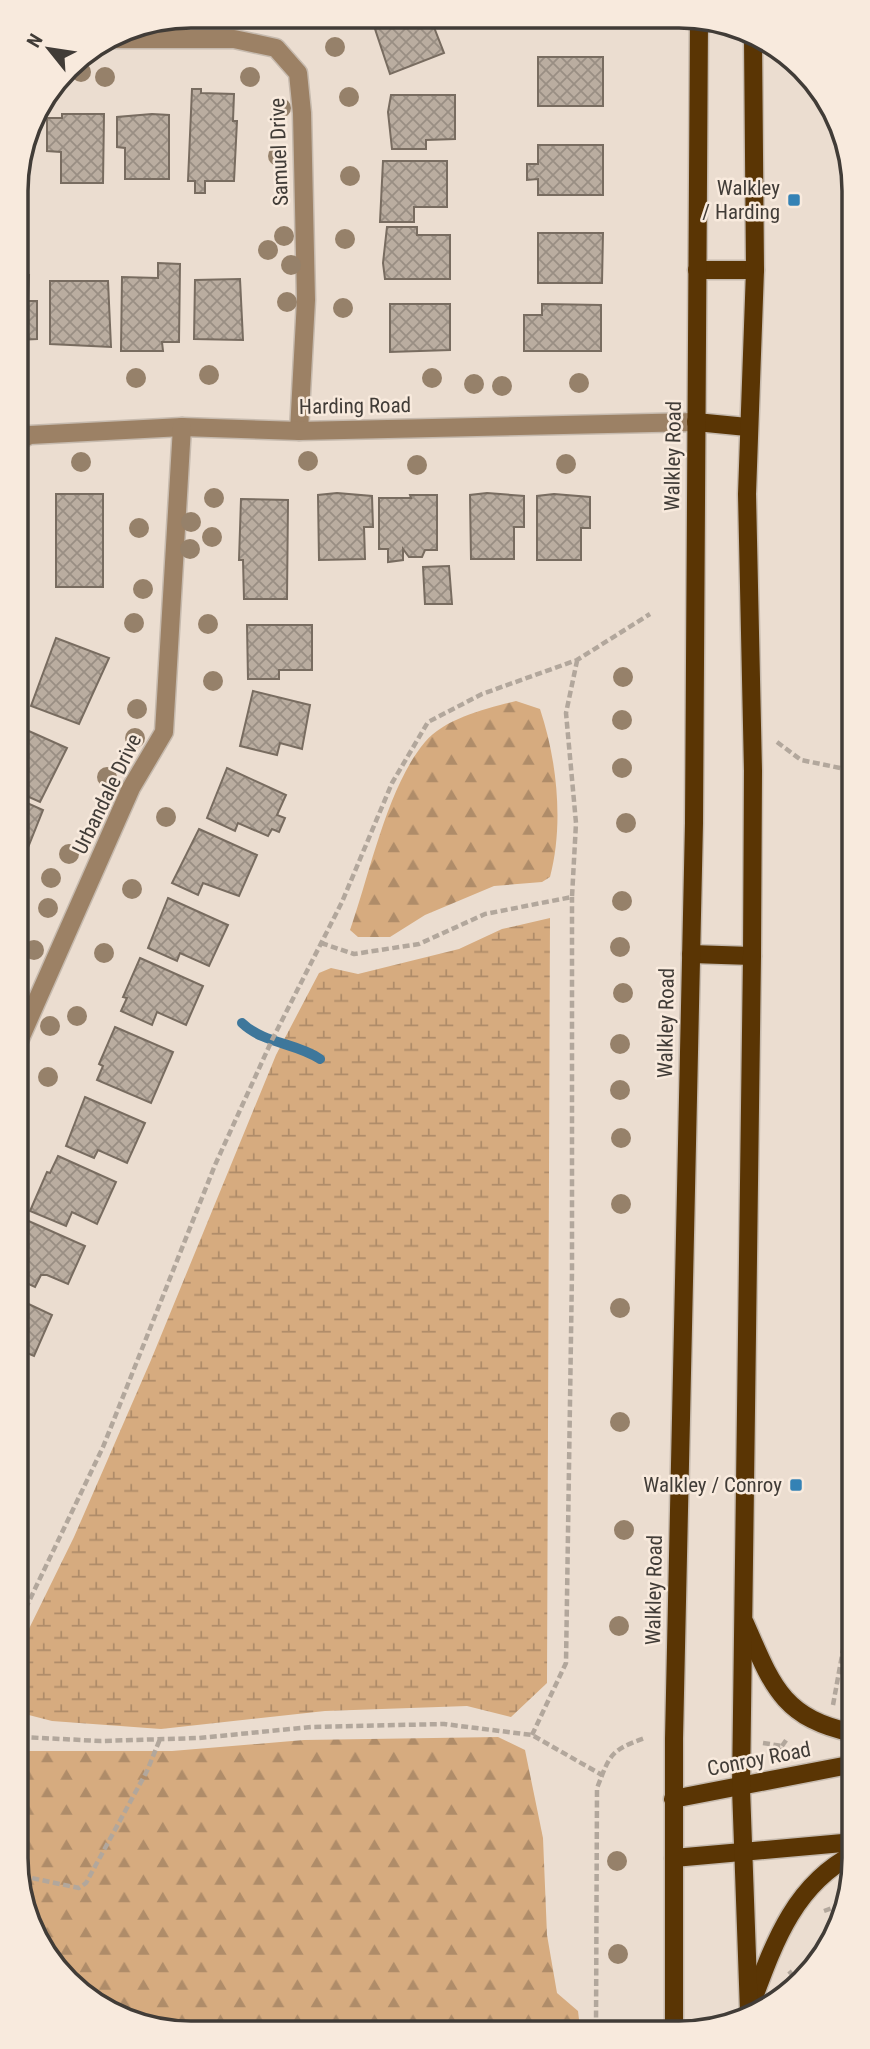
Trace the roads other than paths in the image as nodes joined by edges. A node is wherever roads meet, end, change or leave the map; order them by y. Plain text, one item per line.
1 (699, 29) edge
2 (131, 39) edge
3 (753, 46) edge
4 (697, 270) junction
5 (755, 270) junction
6 (696, 422) junction
7 (747, 426) junction
8 (182, 427) junction
9 (299, 431) junction
10 (28, 436) edge
11 (691, 954) junction
12 (752, 956) junction
13 (28, 1021) edge
14 (742, 1617) junction
15 (842, 1730) edge
16 (842, 1766) edge
17 (741, 1787) junction
18 (673, 1799) junction
19 (842, 1843) edge
20 (741, 1852) junction
21 (674, 1858) junction
22 (842, 1862) edge
23 (752, 2003) edge
24 (749, 2005) edge
25 (674, 2021) edge

1 - 4 main road, Walkley Road
2 - 9 street, Samuel Drive
3 - 5 main road
4 - 5 main road
4 - 6 main road, Walkley Road
5 - 7 main road
6 - 7 main road
6 - 9 street, Harding Road
6 - 11 main road, Walkley Road
7 - 12 main road
8 - 9 street, Harding Road
8 - 10 street, Harding Road
8 - 13 street, Urbandale Drive
11 - 12 main road
11 - 18 main road, Walkley Road
12 - 14 main road
14 - 15 main road
14 - 17 main road
16 - 17 main road, Conroy Road
17 - 18 main road, Conroy Road
17 - 20 main road
18 - 21 main road, Walkley Road
19 - 20 main road
20 - 21 main road
20 - 24 main road
21 - 25 main road, Walkley Road
22 - 23 main road

